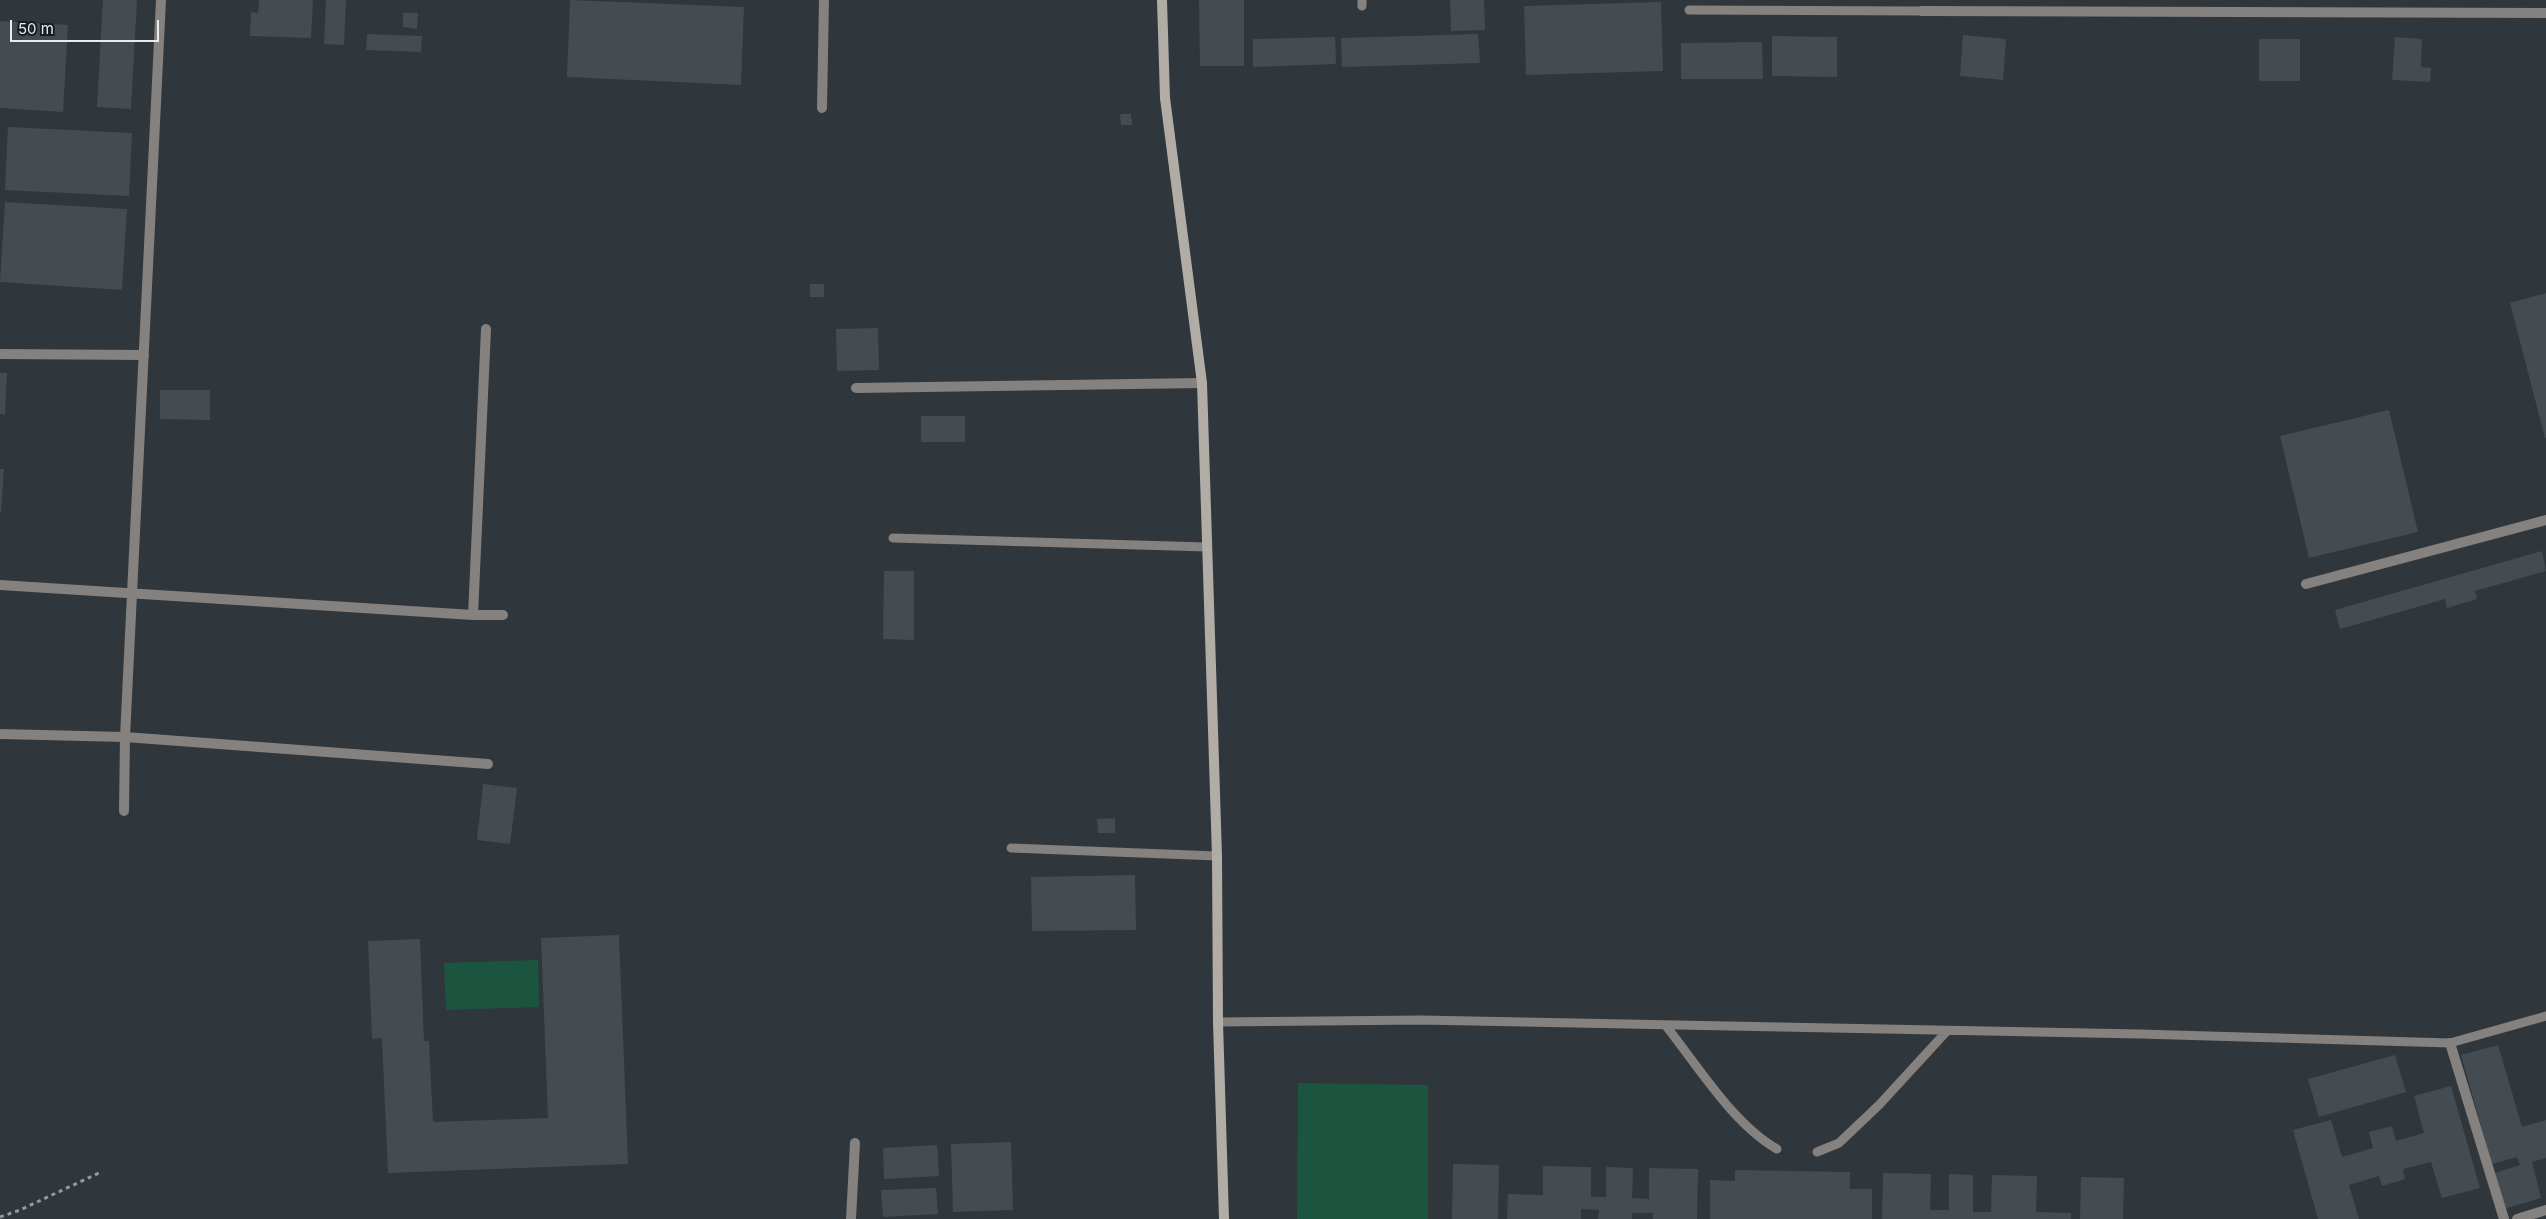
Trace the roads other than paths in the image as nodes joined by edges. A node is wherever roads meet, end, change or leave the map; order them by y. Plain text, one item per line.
1 (161, 0) edge
2 (824, 0) edge
3 (1162, 0) edge
4 (1689, 10) dead end
5 (1922, 11) joint
6 (2546, 13) edge
7 (822, 108) dead end
8 (486, 329) dead end
9 (0, 354) edge
10 (144, 355) junction
11 (1202, 383) junction
12 (856, 388) dead end
13 (2546, 520) edge
14 (893, 538) dead end
15 (1207, 547) junction
16 (0, 584) edge
17 (2306, 584) dead end
18 (133, 594) junction
19 (473, 615) junction
20 (502, 615) dead end
21 (0, 734) edge
22 (125, 737) junction
23 (488, 764) dead end
24 (124, 811) dead end
25 (1011, 848) dead end
26 (1217, 856) junction
27 (2546, 1016) edge
28 (1218, 1022) junction
29 (1666, 1026) junction
30 (1947, 1031) junction
31 (2450, 1043) junction
32 (854, 1143) dead end
33 (1777, 1149) dead end
34 (1817, 1152) dead end
35 (2546, 1210) edge
36 (851, 1219) edge
37 (1224, 1219) edge
38 (2504, 1219) edge
39 (2517, 1219) edge

1 - 10 street
2 - 7 street
3 - 11 street
4 - 5 lane
5 - 6 street
8 - 19 street
9 - 10 street
10 - 18 street
11 - 12 street
11 - 15 street
13 - 17 street
14 - 15 lane
15 - 26 street
16 - 18 street
18 - 19 street
18 - 22 street
19 - 20 street
21 - 22 street
22 - 23 street
22 - 24 street
25 - 26 lane
26 - 28 street
27 - 31 lane
28 - 29 lane
28 - 37 street
29 - 30 lane
29 - 33 lane
30 - 31 lane
30 - 34 lane
31 - 38 street
32 - 36 street
35 - 39 street

